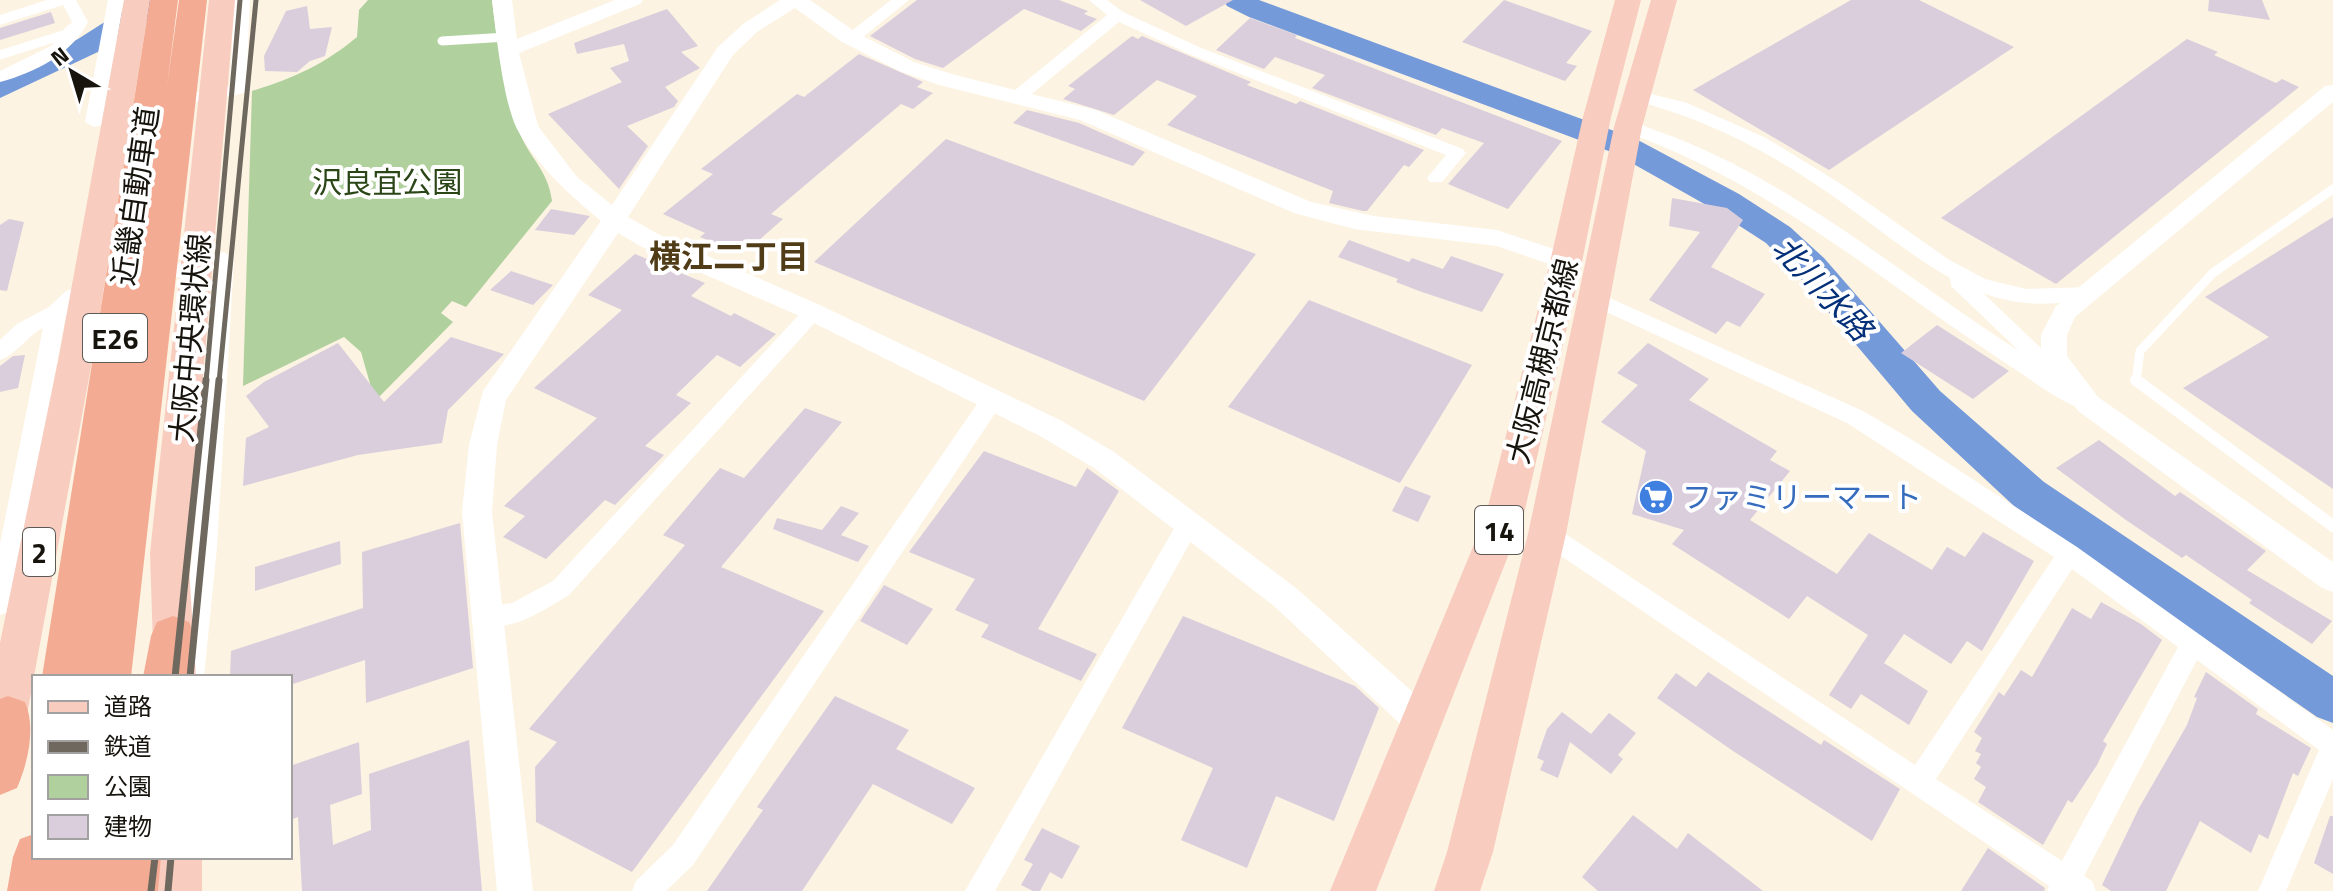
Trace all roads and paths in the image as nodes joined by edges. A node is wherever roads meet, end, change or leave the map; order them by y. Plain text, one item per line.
1 (65, 0) edge
2 (116, 0) edge
3 (137, 0) edge
4 (164, 0) edge
5 (193, 0) edge
6 (242, 0) edge
7 (502, 0) edge
8 (633, 0) edge
9 (796, 0) edge
10 (901, 0) edge
11 (1097, 0) edge
12 (1628, 0) edge
13 (1664, 0) edge
14 (221, 14) edge
15 (1117, 15) junction
16 (78, 18) junction
17 (0, 20) edge
18 (443, 39) dead end
19 (851, 39) junction
20 (508, 44) junction
21 (0, 55) edge
22 (0, 77) edge
23 (2333, 91) edge
24 (1021, 94) junction
25 (1639, 96) junction
26 (1613, 138) junction
27 (1436, 178) dead end
28 (2333, 189) edge
29 (615, 220) junction
30 (1566, 262) junction
31 (1941, 264) junction
32 (2085, 292) junction
33 (1596, 299) junction
34 (56, 312) junction
35 (813, 312) junction
36 (0, 352) edge
37 (992, 400) junction
38 (2088, 404) junction
39 (1188, 525) junction
40 (2333, 526) edge
41 (1547, 534) junction
42 (2069, 554) junction
43 (2333, 579) edge
44 (0, 605) edge
45 (485, 616) junction
46 (2193, 643) junction
47 (172, 663) edge
48 (65, 675) edge
49 (108, 675) edge
50 (191, 675) edge
51 (1421, 721) junction
52 (4, 732) edge
53 (2333, 746) edge
54 (0, 772) edge
55 (1919, 782) junction
56 (38, 859) edge
57 (86, 859) edge
58 (136, 859) edge
59 (179, 859) edge
60 (2070, 887) edge
61 (33, 891) edge
62 (82, 891) edge
63 (132, 891) edge
64 (179, 891) edge
65 (515, 891) edge
66 (646, 891) edge
67 (979, 891) edge
68 (1353, 891) edge
69 (1457, 891) edge
70 (2272, 891) edge

1 - 16 street
1 - 17 street
2 - 6 street
3 - 52 main road, 2
4 - 48 highway, 近畿自動車道 / E26
5 - 49 highway, 近畿自動車道 / E26
7 - 20 street
8 - 20 street
9 - 19 street
9 - 29 street
10 - 19 street
11 - 15 street
12 - 26 main road, 大阪高槻京都線 / 14
13 - 25 main road, 大阪高槻京都線 / 14
14 - 47 main road, 大阪中央環状線
15 - 24 street
15 - 27 street
16 - 21 lane
16 - 22 street
18 - 20 lane
19 - 24 street
20 - 29 street
23 - 32 street
24 - 30 street
25 - 26 main road, 大阪高槻京都線 / 14
25 - 31 street
26 - 30 main road, 大阪高槻京都線 / 14
26 - 33 main road, 大阪高槻京都線 / 14
26 - 38 street
28 - 40 lane
29 - 35 street
29 - 45 street
30 - 51 main road, 大阪高槻京都線 / 14
31 - 32 street
31 - 38 street
32 - 38 street
33 - 41 main road, 大阪高槻京都線 / 14
33 - 42 street
34 - 36 street
34 - 44 street
34 - 50 street
35 - 37 street
35 - 45 street
37 - 39 street
37 - 66 street
38 - 43 street
39 - 51 street
39 - 67 street
41 - 55 street
41 - 69 main road, 大阪高槻京都線 / 14
42 - 46 street
42 - 55 street
45 - 65 street
46 - 53 street
46 - 60 street
51 - 68 main road, 大阪高槻京都線 / 14
52 - 54 highway
53 - 70 street
55 - 60 street
56 - 61 highway
57 - 62 highway
58 - 63 highway
59 - 64 main road

